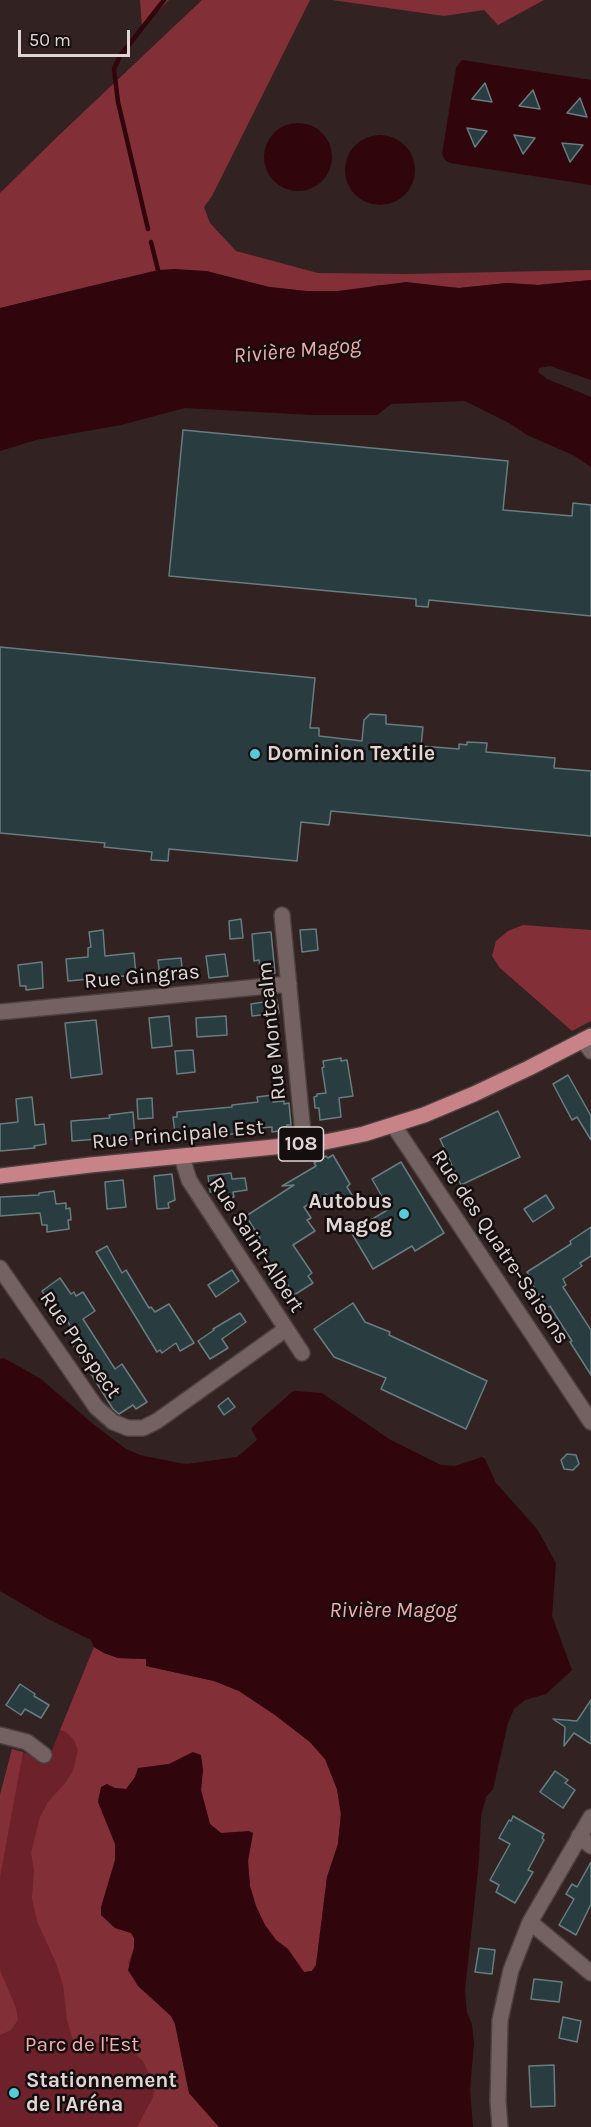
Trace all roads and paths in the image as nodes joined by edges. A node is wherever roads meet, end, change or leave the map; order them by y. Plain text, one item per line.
1 (282, 915) dead end
2 (289, 984) junction
3 (0, 1012) edge
4 (588, 1042) edge
5 (394, 1126) junction
6 (304, 1144) junction
7 (182, 1157) junction
8 (0, 1176) edge
9 (0, 1268) edge
10 (286, 1329) junction
11 (302, 1353) dead end
12 (591, 1422) edge
13 (0, 1735) edge
14 (44, 1755) dead end
15 (591, 1817) edge
16 (585, 1841) edge
17 (530, 1922) junction
18 (591, 1973) edge
19 (500, 2127) edge

1 - 2 street, Rue Montcalm
2 - 3 street, Rue Gingras
2 - 6 street, Rue Montcalm
4 - 5 main road, Rue Principale Est / 108
5 - 6 main road, Rue Principale Est / 108
5 - 12 street, Rue des Quatre-Saisons
6 - 7 main road, Rue Principale Est / 108
7 - 8 main road, Rue Principale Est / 108
7 - 10 street, Rue Saint-Albert
9 - 10 street, Rue Prospect
10 - 11 street, Rue Saint-Albert
13 - 14 street
15 - 16 street
16 - 17 street
17 - 18 street
17 - 19 street

